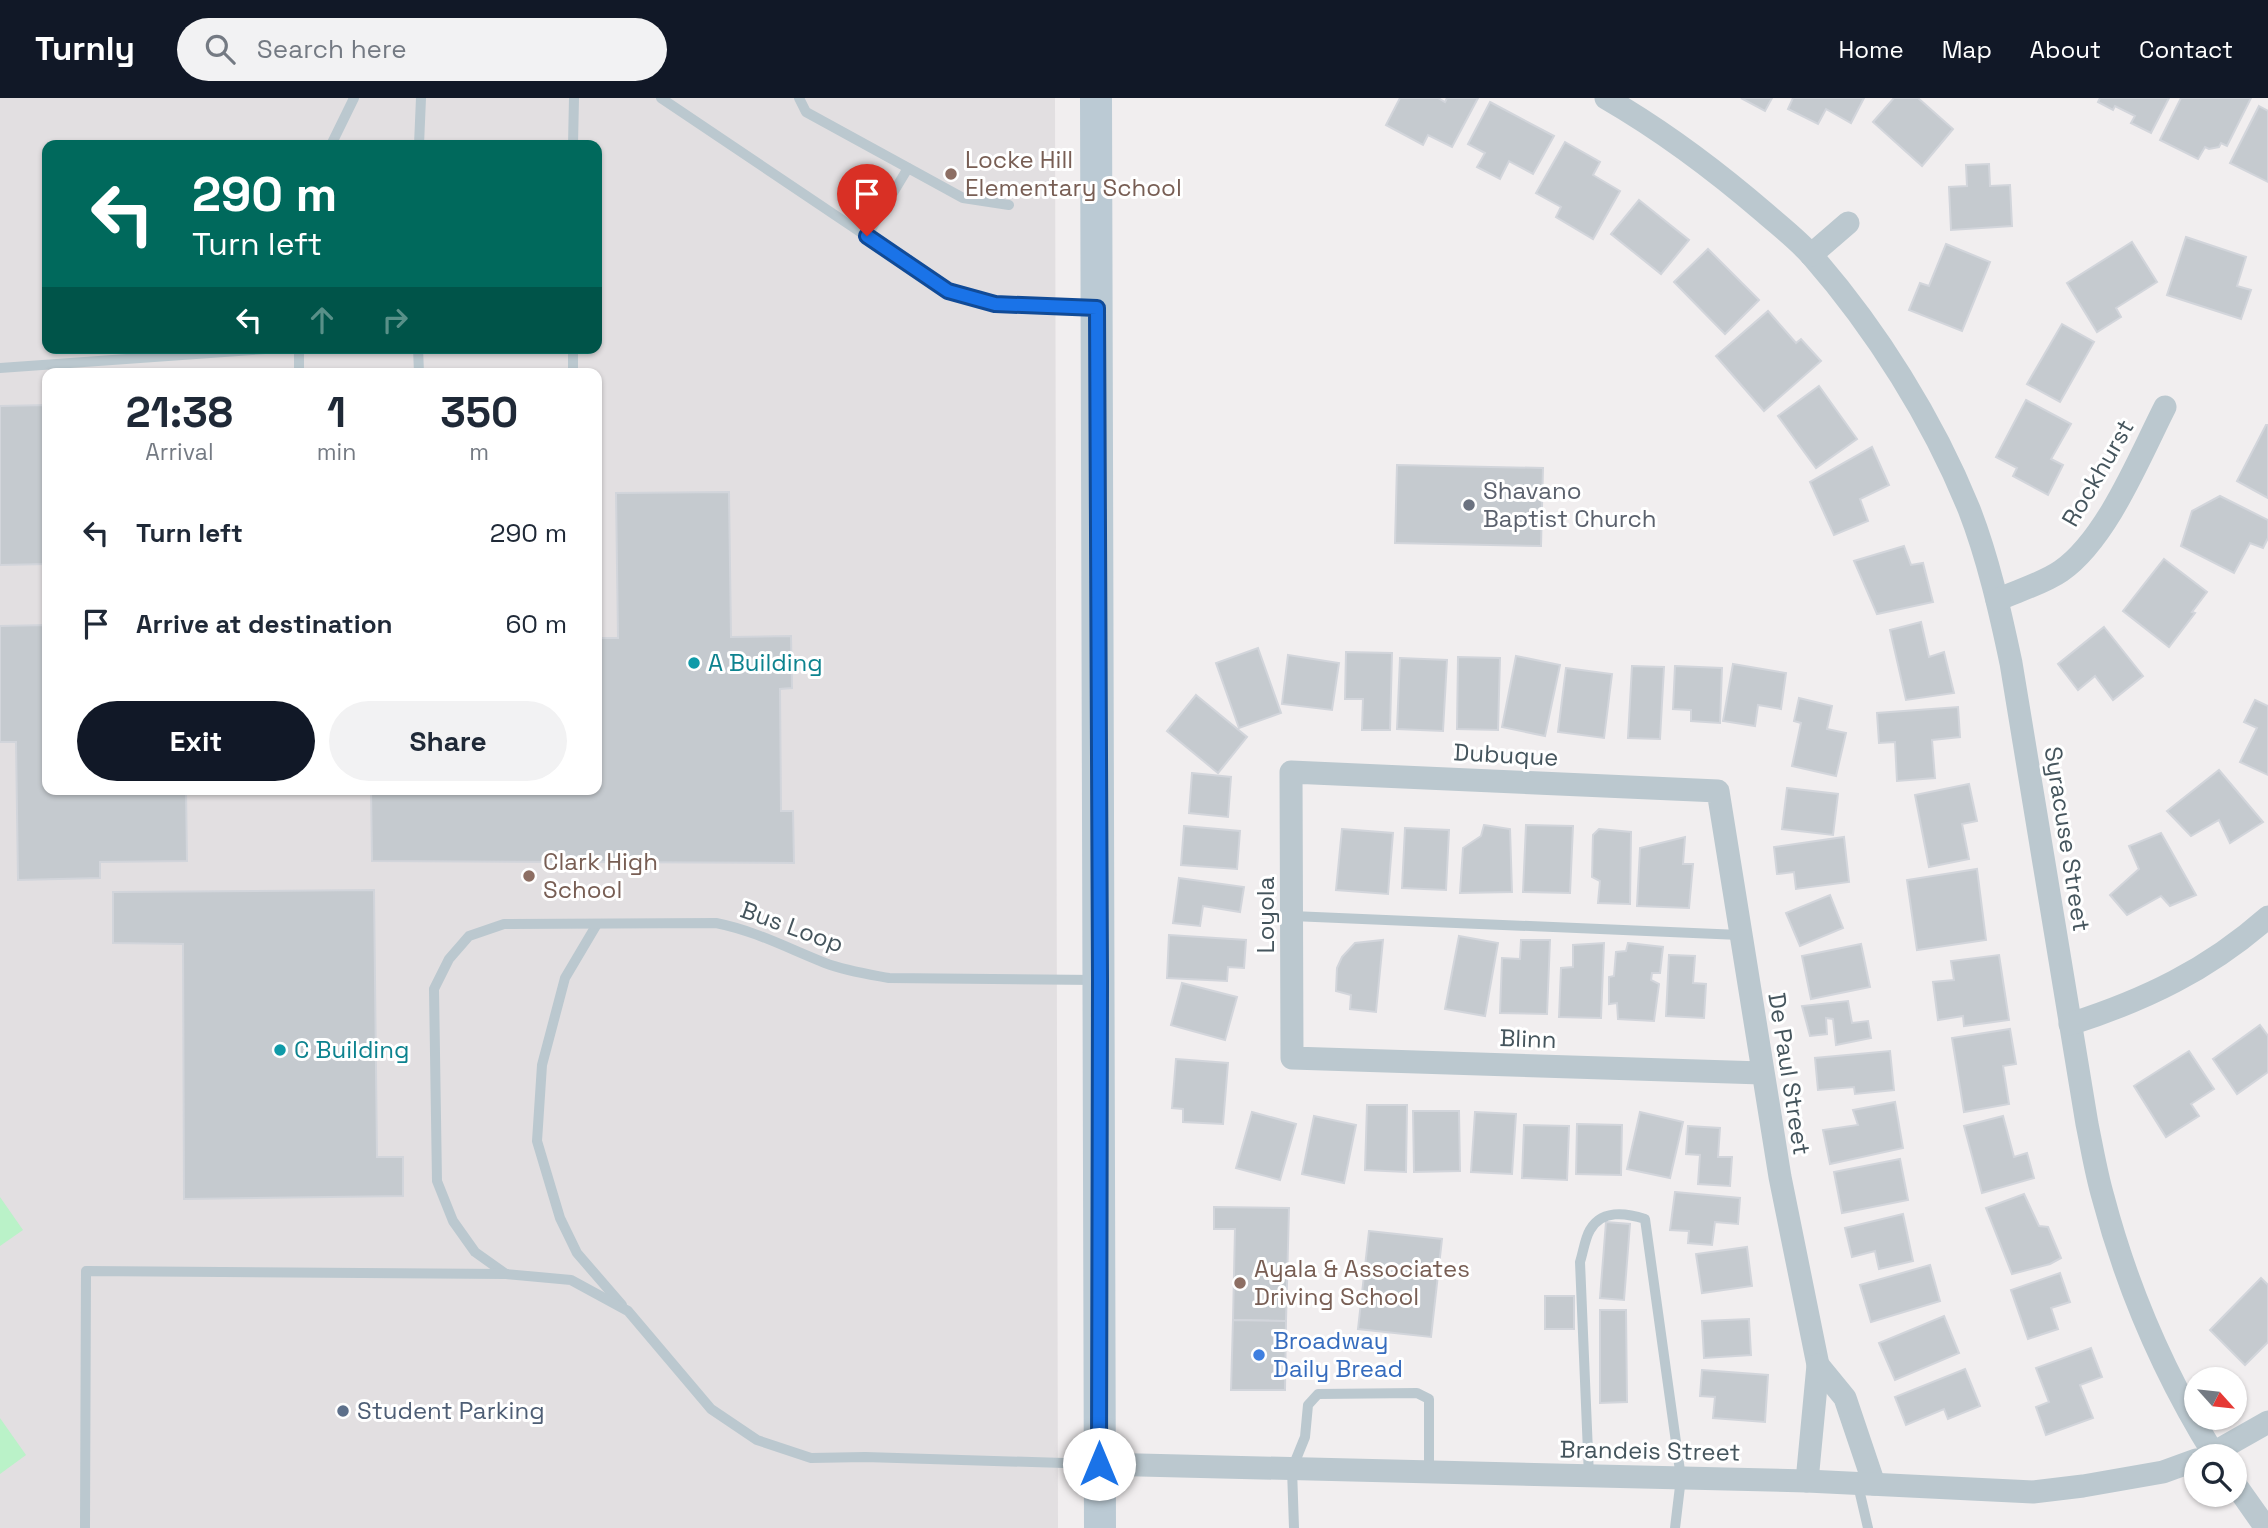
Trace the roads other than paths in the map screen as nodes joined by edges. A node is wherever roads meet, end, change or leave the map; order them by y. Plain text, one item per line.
1 (354, 98) edge
2 (421, 98) edge
3 (574, 98) edge
4 (661, 98) edge
5 (799, 98) edge
6 (1096, 98) edge
7 (1606, 98) edge
8 (333, 140) edge
9 (419, 140) edge
10 (573, 140) edge
11 (908, 168) junction
12 (1009, 205) dead end
13 (1848, 223) dead end
14 (867, 236) junction
15 (1811, 255) junction
16 (1097, 308) junction
17 (196, 354) edge
18 (0, 368) edge
19 (2165, 407) dead end
20 (1997, 600) junction
21 (1292, 772) joint
22 (1718, 791) joint
23 (1292, 916) junction
24 (2268, 917) edge
25 (597, 924) junction
26 (1740, 935) junction
27 (1100, 980) junction
28 (2070, 1024) junction
29 (1292, 1058) joint
30 (1762, 1073) junction
31 (506, 1274) junction
32 (628, 1311) junction
33 (1818, 1365) junction
34 (2268, 1422) edge
35 (2203, 1444) edge
36 (2231, 1444) edge
37 (1099, 1464) junction
38 (2184, 1465) edge
39 (1292, 1469) junction
40 (1429, 1473) junction
41 (1589, 1476) junction
42 (1681, 1478) junction
43 (1807, 1481) junction
44 (1866, 1484) junction
45 (2247, 1501) edge
46 (85, 1528) edge
47 (1100, 1528) edge
48 (1294, 1528) edge
49 (1675, 1528) edge
50 (1868, 1528) edge
51 (2266, 1528) edge

1 - 8 lane
2 - 9 lane
3 - 10 lane
4 - 14 lane
5 - 11 lane
6 - 16 main road
7 - 15 street, Syracuse Street
11 - 12 lane
11 - 14 lane
13 - 15 street
14 - 16 lane
15 - 20 street, Syracuse Street
16 - 27 main road
17 - 18 lane
19 - 20 street, Rockhurst
20 - 28 street, Syracuse Street
21 - 22 street, Dubuque
21 - 23 street, Loyola
22 - 26 street, De Paul Street
23 - 26 lane
23 - 29 street, Loyola
24 - 28 street
25 - 27 lane, Bus Loop
25 - 31 lane, Bus Loop
25 - 32 lane
26 - 30 street, De Paul Street
27 - 37 main road
28 - 35 street, Syracuse Street
29 - 30 street, Blinn
30 - 33 street, De Paul Street
31 - 32 lane
31 - 46 lane
32 - 37 lane
33 - 43 street, De Paul Street
33 - 44 street, De Paul Street
34 - 36 street, Brandeis Street
37 - 39 street, Brandeis Street
37 - 47 main road
38 - 44 street, Brandeis Street
39 - 40 street, Brandeis Street
39 - 40 lane
39 - 48 lane
40 - 41 street, Brandeis Street
41 - 42 street, Brandeis Street
41 - 42 lane
42 - 43 street, Brandeis Street
42 - 49 lane
43 - 44 street, Brandeis Street
44 - 50 lane
45 - 51 street

